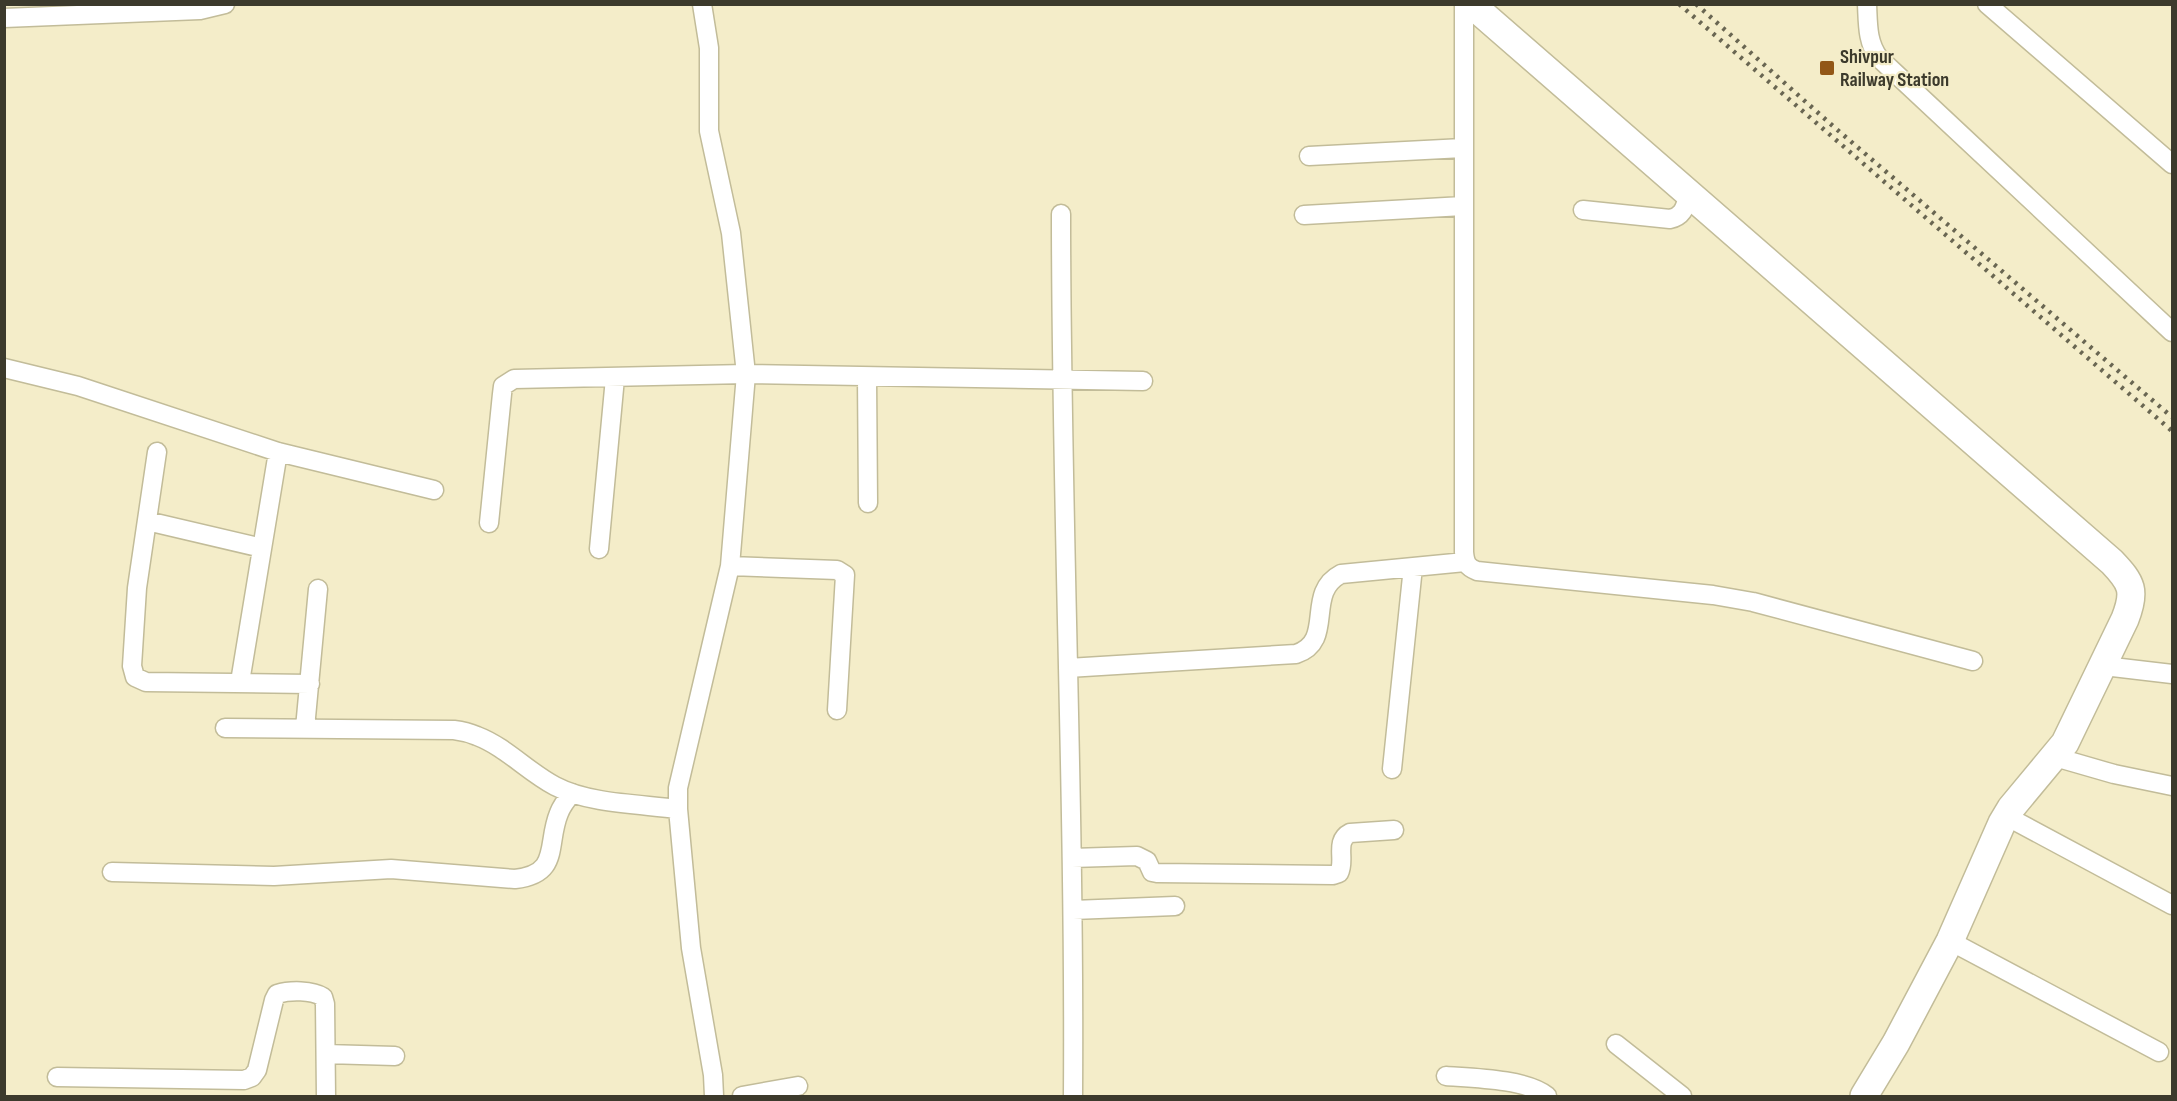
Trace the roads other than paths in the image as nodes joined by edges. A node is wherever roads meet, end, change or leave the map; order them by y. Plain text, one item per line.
1 (225, 4) edge
2 (702, 4) edge
3 (1464, 4) edge
4 (1471, 4) edge
5 (1867, 4) edge
6 (1987, 4) edge
7 (4, 18) edge
8 (1463, 148) junction
9 (1309, 156) dead end
10 (2172, 164) edge
11 (1689, 194) junction
12 (1463, 206) junction
13 (1583, 210) dead end
14 (1061, 214) dead end
15 (1304, 215) dead end
16 (2172, 332) edge
17 (4, 368) edge
18 (746, 374) junction
19 (867, 377) junction
20 (615, 378) junction
21 (1061, 380) junction
22 (1143, 381) dead end
23 (157, 452) dead end
24 (278, 452) junction
25 (434, 490) dead end
26 (868, 503) dead end
27 (147, 521) junction
28 (489, 523) dead end
29 (262, 548) junction
30 (599, 549) dead end
31 (1465, 562) junction
32 (730, 566) junction
33 (1413, 567) junction
34 (318, 589) dead end
35 (1973, 661) dead end
36 (2104, 666) junction
37 (1068, 668) junction
38 (2172, 674) edge
39 (240, 682) junction
40 (310, 684) junction
41 (837, 710) dead end
42 (225, 728) dead end
43 (305, 728) junction
44 (2055, 757) junction
45 (1392, 769) dead end
46 (2172, 786) edge
47 (572, 793) junction
48 (678, 809) junction
49 (2006, 816) junction
50 (1394, 830) dead end
51 (1072, 858) junction
52 (112, 872) dead end
53 (2172, 905) edge
54 (1175, 906) dead end
55 (1073, 910) junction
56 (1950, 941) junction
57 (1616, 1044) dead end
58 (2158, 1052) dead end
59 (326, 1054) junction
60 (395, 1056) dead end
61 (1446, 1076) dead end
62 (57, 1077) dead end
63 (798, 1086) dead end
64 (326, 1096) edge
65 (714, 1096) edge
66 (742, 1096) edge
67 (1073, 1096) edge
68 (1547, 1096) edge
69 (1682, 1096) edge
70 (1864, 1096) edge

1 - 7 street
2 - 18 street
3 - 8 street
4 - 11 street
5 - 16 street
6 - 10 street
8 - 9 street
8 - 12 street
11 - 13 street
11 - 36 street
12 - 15 street
12 - 31 street
14 - 21 street
17 - 24 street
18 - 19 street
18 - 20 street
18 - 32 street
19 - 21 street
19 - 26 street
20 - 28 street
20 - 30 street
21 - 22 street
21 - 37 street
23 - 27 street
24 - 25 street
24 - 29 street
27 - 29 street
27 - 39 street
29 - 39 street
31 - 33 street
31 - 35 street
32 - 41 street
32 - 48 street
33 - 37 street
33 - 45 street
34 - 40 street
36 - 38 street
36 - 44 street
37 - 51 street
39 - 40 street
40 - 43 street
42 - 43 street
43 - 47 street
44 - 46 street
44 - 49 street
47 - 48 street
47 - 52 street
48 - 65 street
49 - 53 street
49 - 56 street
50 - 51 street
51 - 55 street
54 - 55 street
55 - 67 street
56 - 58 street
56 - 70 street
57 - 69 street
59 - 60 street
59 - 62 street
59 - 64 street
61 - 68 street
63 - 66 street

